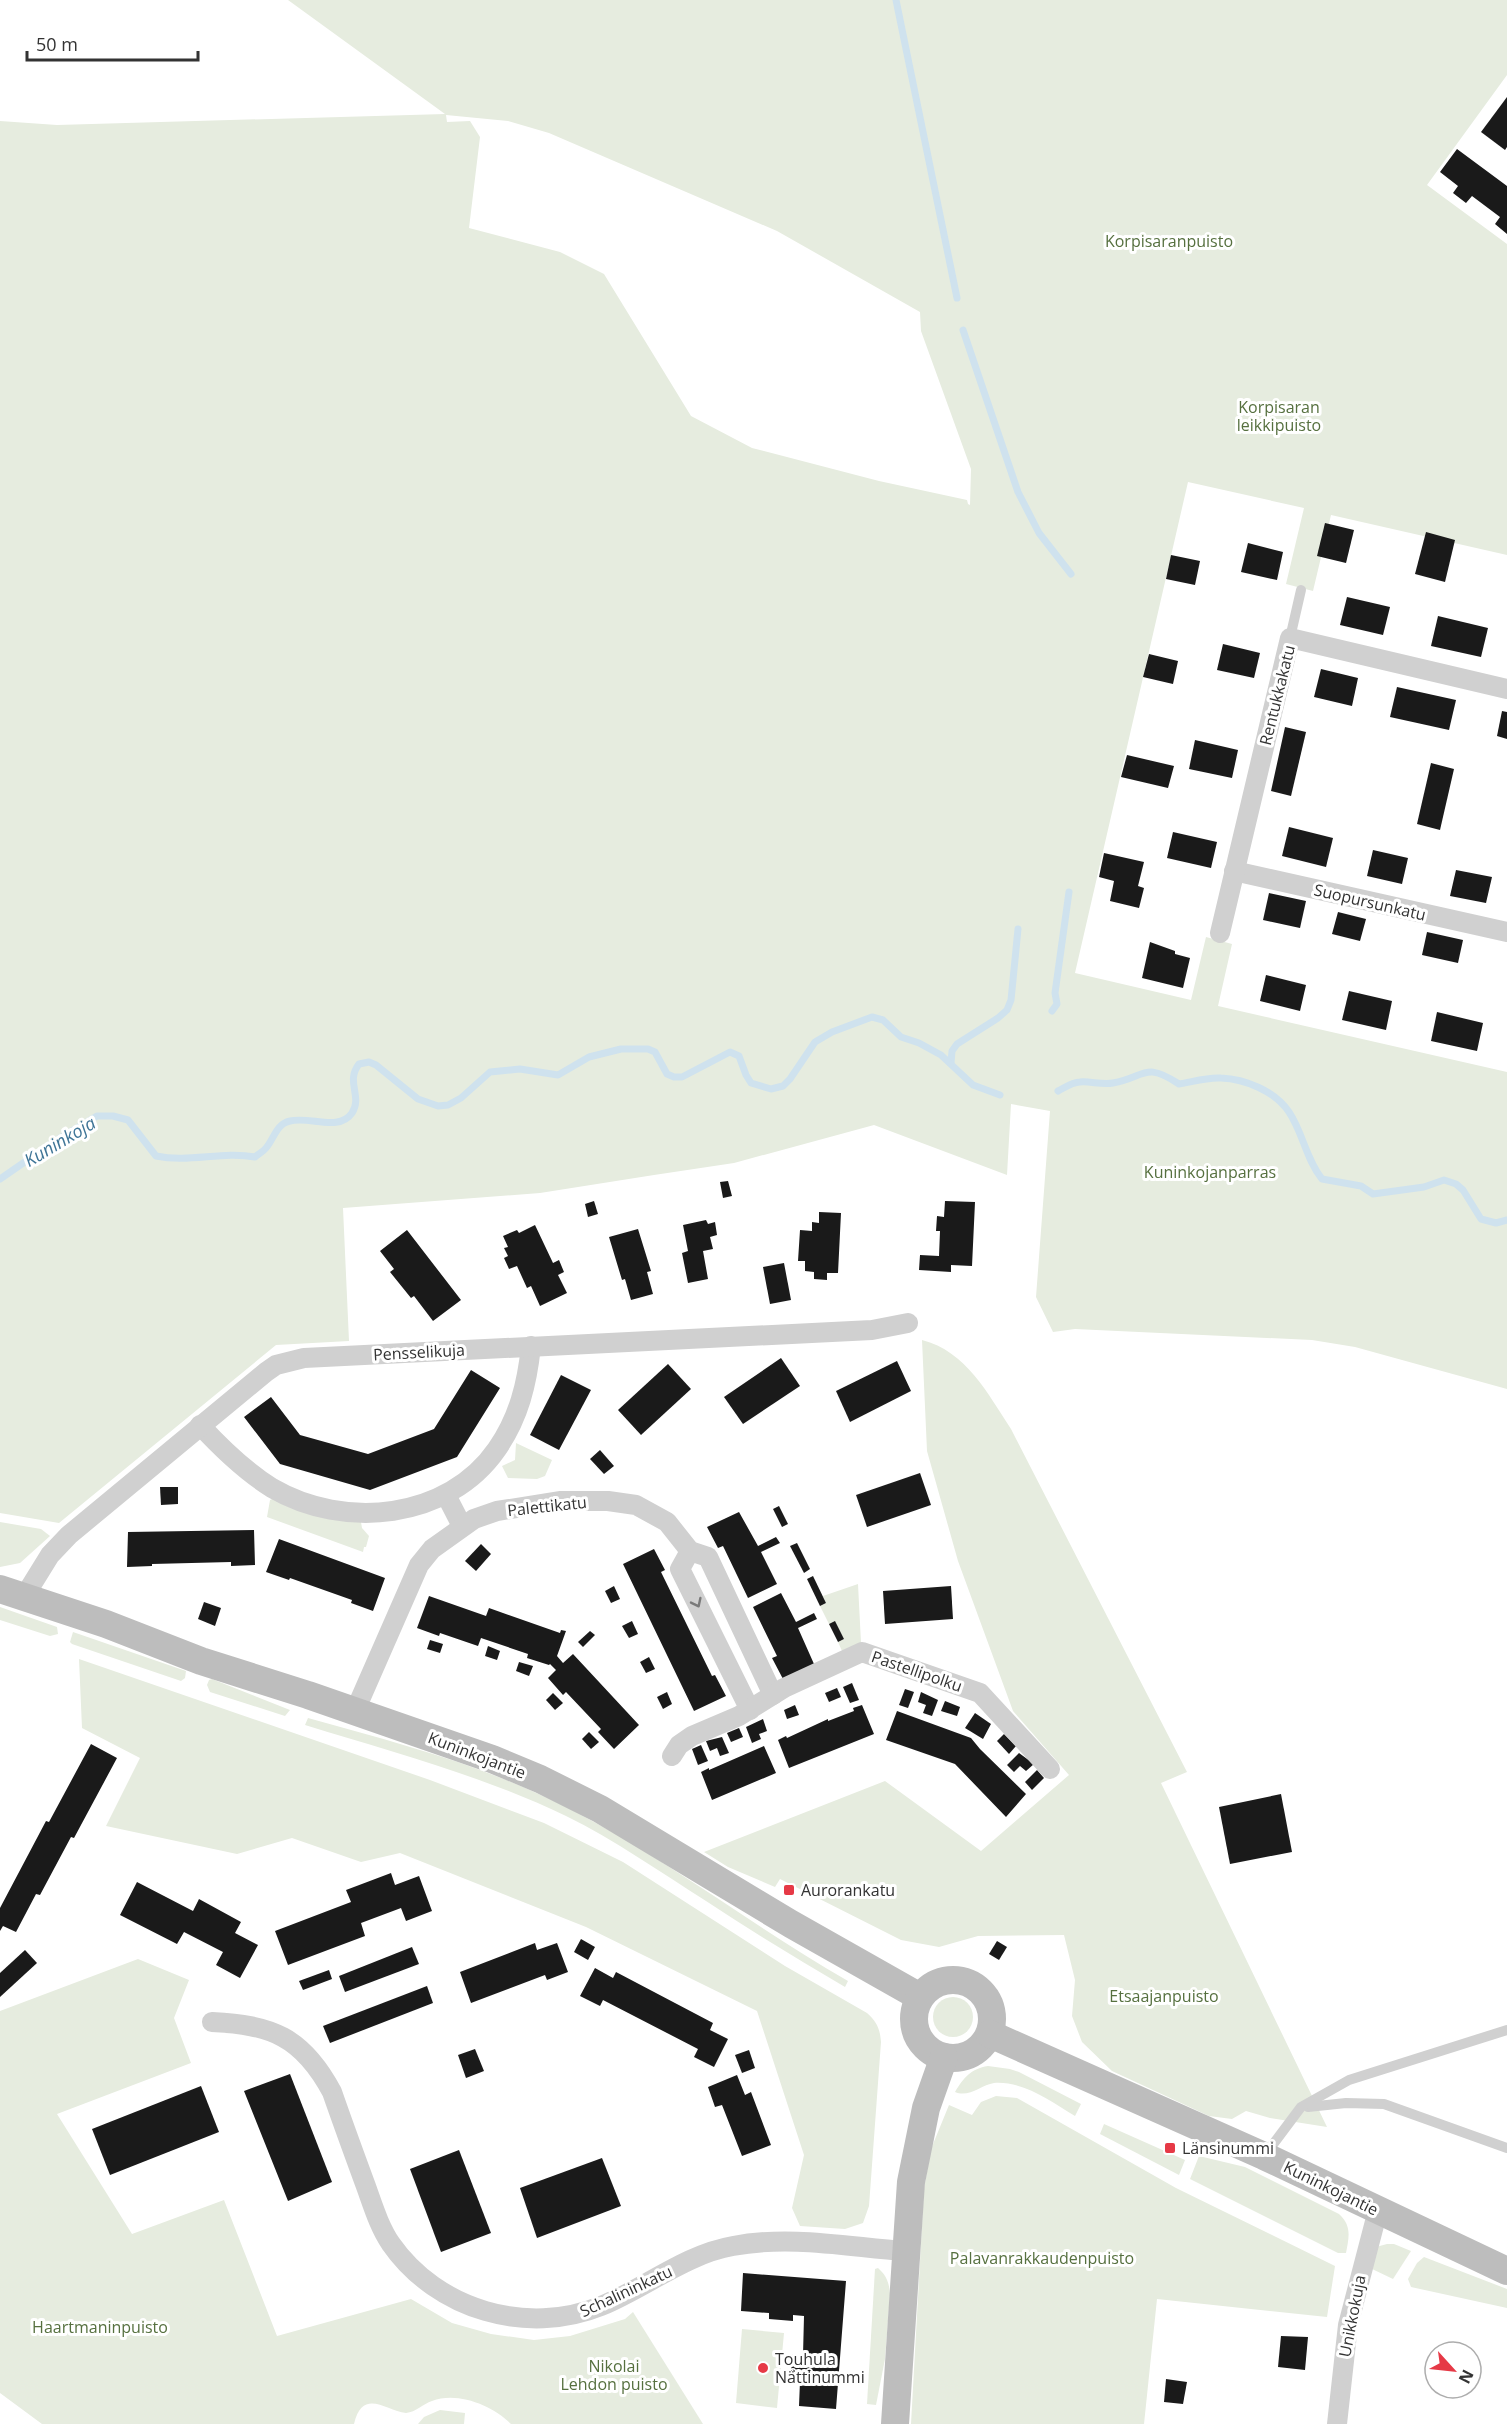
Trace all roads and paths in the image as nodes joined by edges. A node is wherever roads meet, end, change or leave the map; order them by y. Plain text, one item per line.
1 (1301, 590) dead end
2 (1290, 638) junction
3 (1507, 689) edge
4 (1234, 871) junction
5 (1507, 932) edge
6 (1220, 933) dead end
7 (908, 1323) dead end
8 (531, 1346) junction
9 (200, 1425) junction
10 (446, 1495) junction
11 (462, 1526) junction
12 (690, 1551) junction
13 (12, 1593) edge
14 (773, 1695) junction
15 (750, 1710) junction
16 (355, 1711) junction
17 (672, 1756) dead end
18 (1050, 1769) dead end
19 (920, 1997) junction
20 (212, 2022) dead end
21 (1507, 2030) edge
22 (990, 2034) junction
23 (944, 2057) junction
24 (1301, 2107) junction
25 (1507, 2148) edge
26 (1264, 2156) junction
27 (1378, 2210) junction
28 (906, 2251) junction
29 (1507, 2271) edge
30 (895, 2424) edge
31 (1337, 2424) edge

1 - 2 lane
2 - 3 street, Rentukkakatu
2 - 4 street, Rentukkakatu
4 - 5 street, Suopursunkatu
4 - 6 street, Rentukkakatu
7 - 8 street, Pensselikuja
8 - 9 street, Pensselikuja
8 - 10 street
9 - 10 street
9 - 13 street, Pensselikuja
10 - 11 street
11 - 12 street, Palettikatu
11 - 16 street, Palettikatu
12 - 14 street, Palettikatu
12 -> 15 street
13 - 16 main road, Kuninkojantie
14 - 15 street, Pastellipolku
14 - 18 street, Pastellipolku
15 - 17 street, Pastellipolku
16 - 19 main road, Kuninkojantie
19 - 22 main road
19 - 23 main road
20 - 28 street, Schalininkatu
21 - 24 lane
22 - 23 main road
22 - 26 main road, Kuninkojantie
23 - 28 main road
24 - 25 lane
24 - 26 lane
26 - 27 main road, Kuninkojantie
27 - 29 main road, Kuninkojantie
27 - 31 street, Unikkokuja
28 - 30 main road

